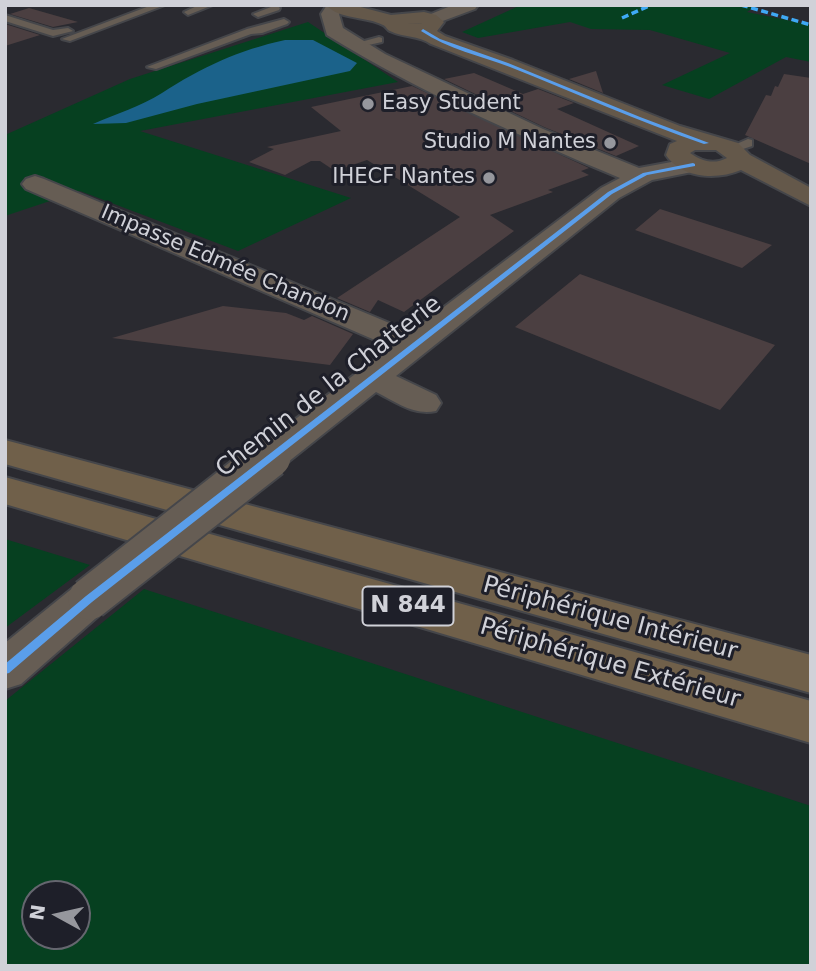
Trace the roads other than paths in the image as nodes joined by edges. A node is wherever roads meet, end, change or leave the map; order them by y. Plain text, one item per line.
1 (161, 5) edge
2 (209, 5) edge
3 (336, 5) edge
4 (469, 5) edge
5 (276, 8) dead end
6 (182, 9) edge
7 (258, 15) dead end
8 (5, 18) edge
9 (284, 22) dead end
10 (428, 25) junction
11 (379, 40) dead end
12 (355, 45) junction
13 (152, 67) dead end
14 (694, 151) junction
15 (640, 177) junction
16 (35, 184) dead end
17 (811, 198) edge
18 (415, 345) junction
19 (373, 377) junction
20 (424, 403) dead end
21 (5, 452) edge
22 (5, 490) edge
23 (5, 670) edge
24 (811, 674) edge
25 (811, 722) edge

1 - 8 lane
2 - 6 lane
3 - 10 street
3 - 12 street
4 - 10 street
5 - 7 lane
9 - 13 lane
10 - 14 street
11 - 12 lane
12 - 15 street
14 - 15 street, Chemin de la Chatterie
14 - 17 street
15 - 18 street, Chemin de la Chatterie
16 - 18 street, Impasse Edmée Chandon
18 - 19 street, Chemin de la Chatterie
19 - 20 street
19 - 23 street, Chemin de la Chatterie, bridge
21 - 24 highway, Périphérique Intérieur / N 844
22 - 25 highway, Périphérique Extérieur / N 844

